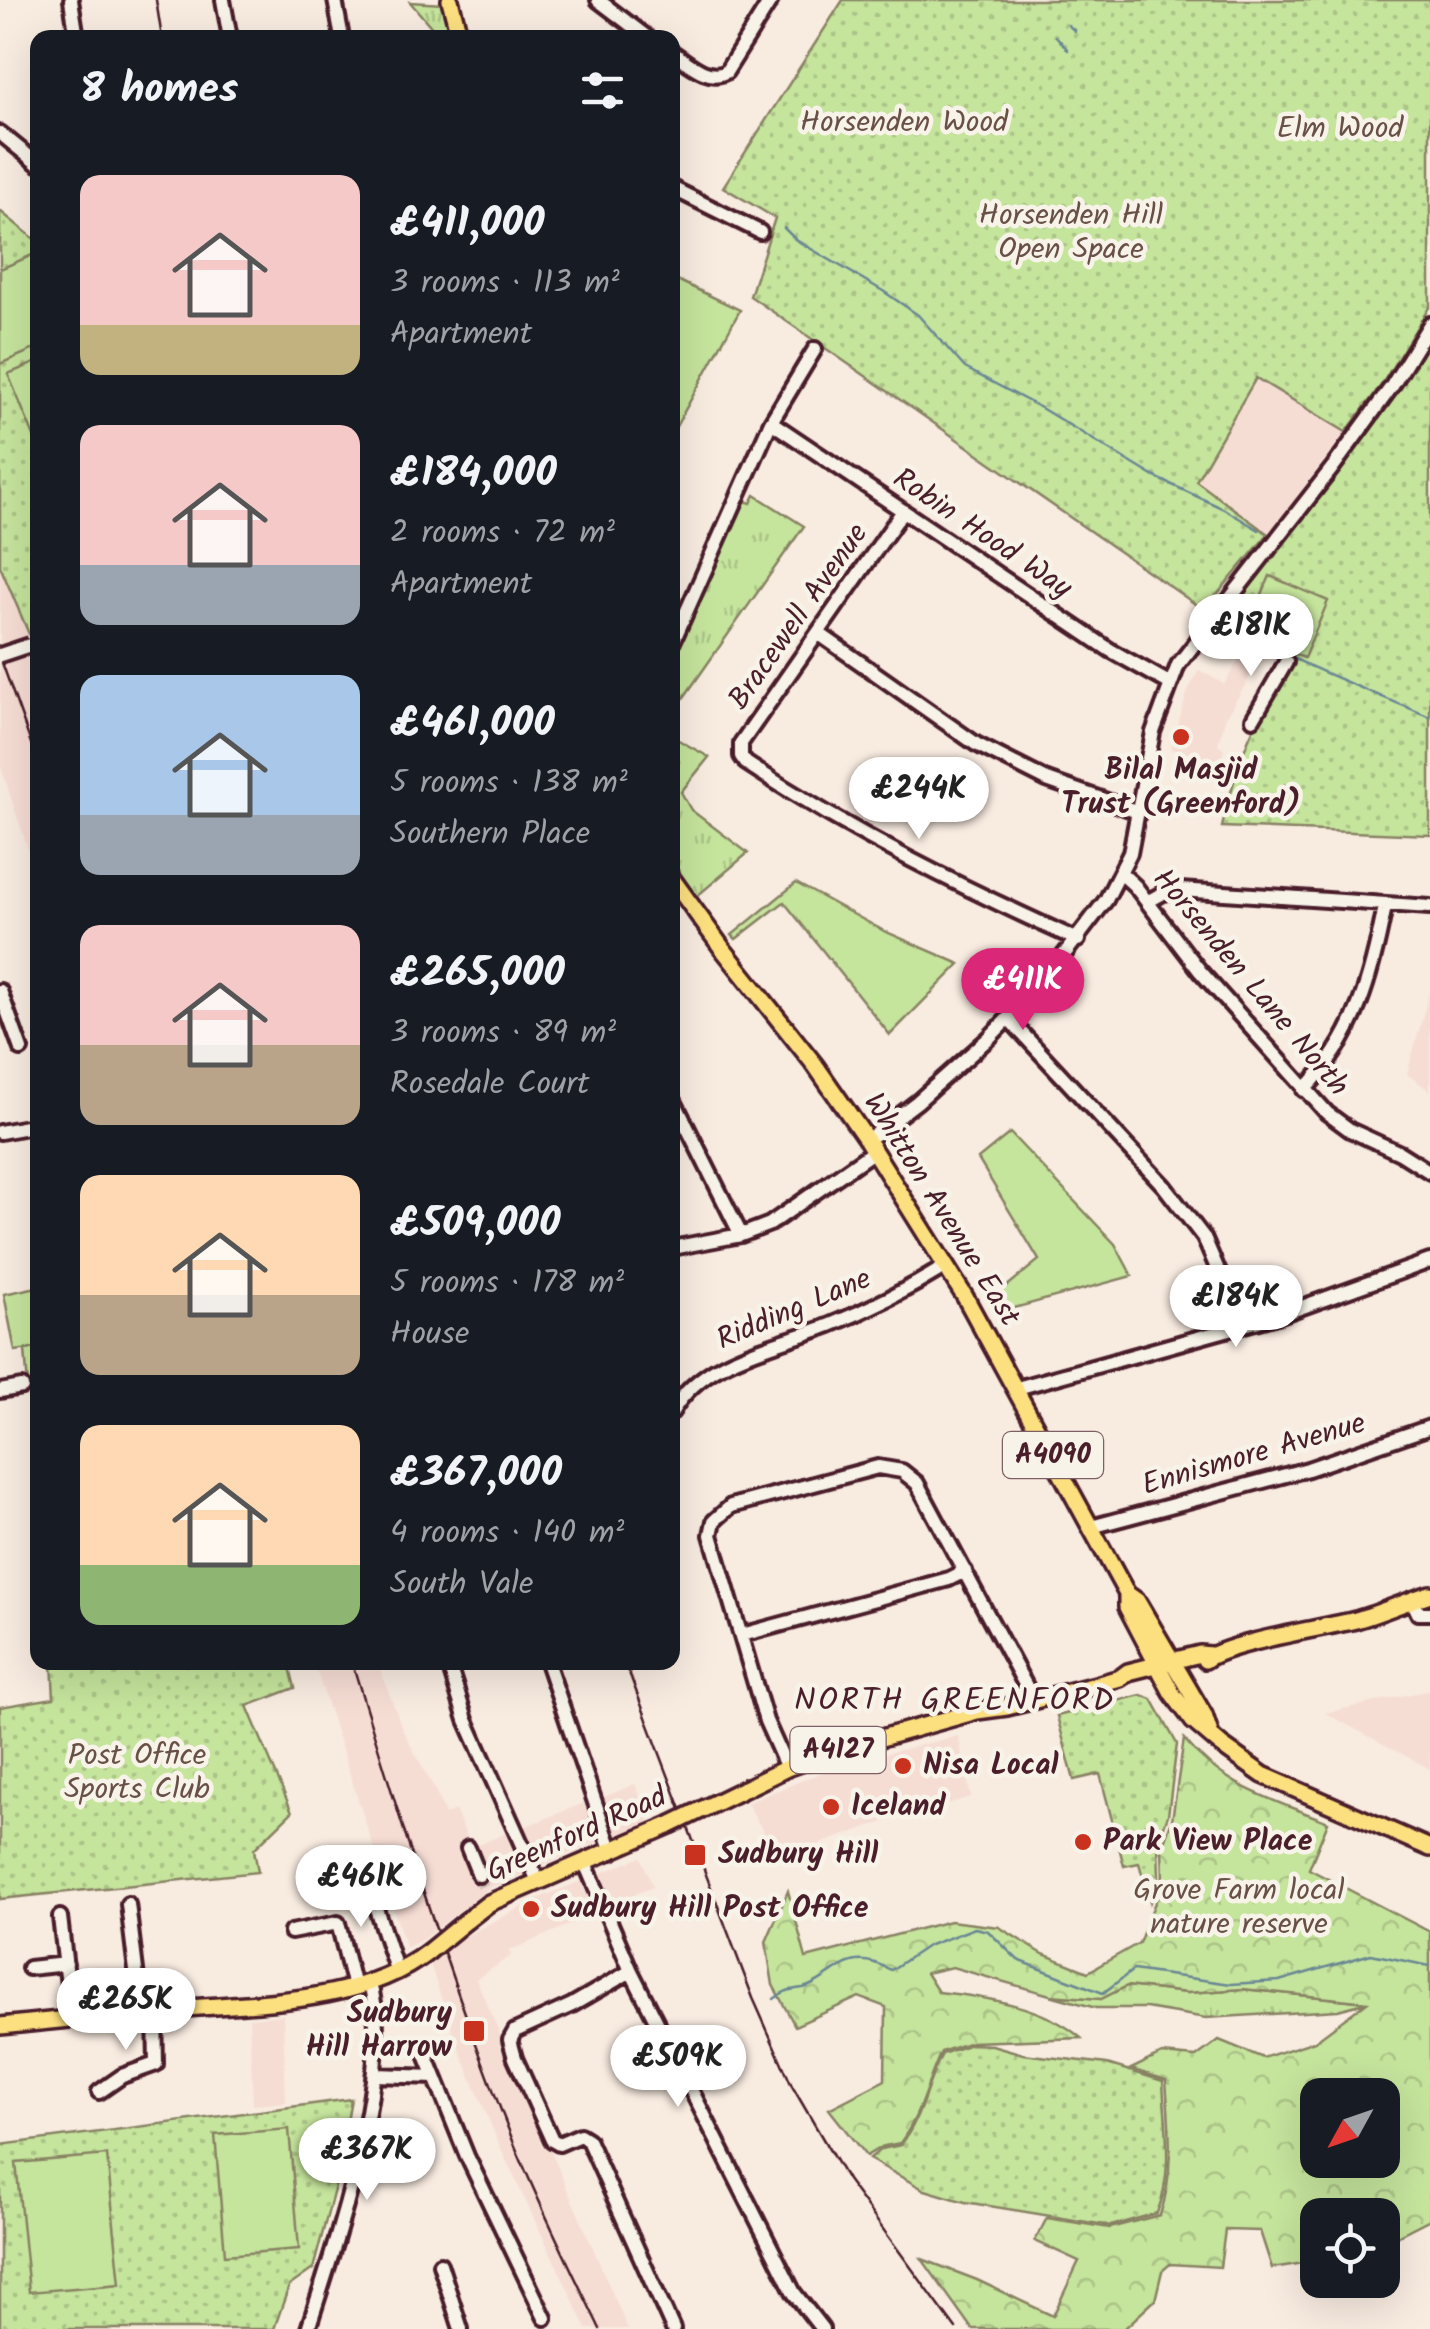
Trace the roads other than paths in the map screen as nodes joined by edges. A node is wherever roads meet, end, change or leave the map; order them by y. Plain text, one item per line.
1 (71, 0) edge
2 (223, 0) edge
3 (336, 0) edge
4 (450, 0) edge
5 (598, 0) edge
6 (772, 0) edge
7 (76, 30) edge
8 (229, 30) edge
9 (341, 30) edge
10 (458, 30) edge
11 (637, 30) edge
12 (680, 59) edge
13 (0, 133) edge
14 (30, 157) edge
15 (680, 192) edge
16 (760, 232) dead end
17 (1430, 324) edge
18 (815, 350) dead end
19 (770, 422) junction
20 (902, 510) junction
21 (680, 626) edge
22 (818, 633) junction
23 (30, 646) edge
24 (0, 655) edge
25 (1286, 662) dead end
26 (1170, 682) junction
27 (1252, 718) dead end
28 (1138, 812) junction
29 (1122, 874) junction
30 (680, 890) edge
31 (1146, 902) junction
32 (1385, 906) junction
33 (1430, 907) edge
34 (1078, 940) junction
35 (0, 991) edge
36 (1008, 1018) junction
37 (21, 1049) dead end
38 (1304, 1090) junction
39 (680, 1113) edge
40 (30, 1126) edge
41 (0, 1132) edge
42 (871, 1146) junction
43 (1430, 1172) edge
44 (741, 1235) junction
45 (680, 1246) edge
46 (1430, 1260) edge
47 (946, 1266) junction
48 (1236, 1328) junction
49 (22, 1386) dead end
50 (1017, 1388) junction
51 (0, 1391) edge
52 (680, 1401) edge
53 (1430, 1427) edge
54 (1091, 1528) junction
55 (965, 1571) junction
56 (1127, 1594) junction
57 (1430, 1594) edge
58 (1422, 1609) edge
59 (742, 1634) junction
60 (1175, 1664) junction
61 (1157, 1669) junction
62 (450, 1670) edge
63 (549, 1670) edge
64 (1034, 1700) junction
65 (1210, 1734) junction
66 (788, 1768) junction
67 (468, 1848) dead end
68 (1430, 1848) edge
69 (612, 1852) junction
70 (585, 1863) junction
71 (479, 1875) tunnel mouth
72 (366, 1878) dead end
73 (538, 1881) junction
74 (128, 1904) dead end
75 (60, 1918) dead end
76 (291, 1932) dead end
77 (66, 1964) junction
78 (29, 1968) dead end
79 (396, 1969) junction
80 (631, 1972) junction
81 (361, 1984) junction
82 (148, 2011) junction
83 (72, 2018) junction
84 (0, 2026) edge
85 (424, 2050) dead end
86 (375, 2076) junction
87 (435, 2077) junction
88 (99, 2092) dead end
89 (440, 2264) dead end
90 (545, 2318) dead end
91 (308, 2329) edge
92 (461, 2329) edge
93 (673, 2329) edge
94 (822, 2329) edge

1 - 7 street
2 - 8 street
3 - 9 street
4 - 10 main road
5 - 11 street
6 - 12 street
13 - 14 street
15 - 16 street
17 - 26 street, Horsenden Lane North
18 - 19 street
19 - 20 street, Robin Hood Way
19 - 21 street
20 - 22 street, Bracewell Avenue
20 - 26 street, Robin Hood Way
22 - 28 street
22 - 34 street, Bracewell Avenue
23 - 24 street, bridge
25 - 27 street
26 - 28 street, Horsenden Lane North
28 - 29 street, Horsenden Lane North
29 - 31 street, Horsenden Lane North
29 - 34 street
30 - 42 main road, Whitton Avenue East / A4090
31 - 32 street
31 - 38 street, Horsenden Lane North
32 - 33 street
32 - 38 street
34 - 36 street
35 - 37 street
36 - 42 street
36 - 48 street
38 - 43 street, Horsenden Lane North
39 - 44 street
40 - 41 street
42 - 44 street
42 - 47 main road, Whitton Avenue East / A4090
44 - 45 street
46 - 48 street
47 - 50 main road, Whitton Avenue East / A4090
47 - 52 street, Ridding Lane
48 - 50 street
49 - 51 street
50 - 54 main road, Whitton Avenue East / A4090
53 - 54 street, Ennismore Avenue
54 - 56 main road, Whitton Avenue East / A4090
55 - 59 street
55 - 59 street
55 - 64 street
56 - 60 main road, Whitton Avenue East / A4090
56 - 61 main road, Whitton Avenue East / A4090
57 - 58 main road, Greenford Road / A4127
58 - 60 main road, Greenford Road / A4127
59 - 66 street
60 - 61 main road, Greenford Road / A4127
60 - 65 main road, A4090
61 - 64 main road, Greenford Road / A4127
61 - 65 main road, A4090
62 - 73 street
63 - 69 street
64 - 66 main road, Greenford Road / A4127
65 - 68 main road, A4090
66 - 69 main road, Greenford Road / A4127, bridge
67 - 71 street
69 - 70 main road, Greenford Road / A4127
70 - 73 main road, Greenford Road / A4127
70 - 80 street
72 - 79 street
73 - 79 main road, Greenford Road / A4127, bridge
74 - 82 street
75 - 77 street
76 - 81 street
77 - 78 street
77 - 83 street
79 - 81 main road, Greenford Road / A4127
80 - 93 street
80 - 94 street
81 - 82 main road, Greenford Road / A4127
81 - 86 street
82 - 83 main road, Greenford Road / A4127
82 - 88 street
83 - 84 main road, Greenford Road / A4127
85 - 87 street
86 - 87 street
86 - 91 street
87 - 90 street
89 - 92 street

